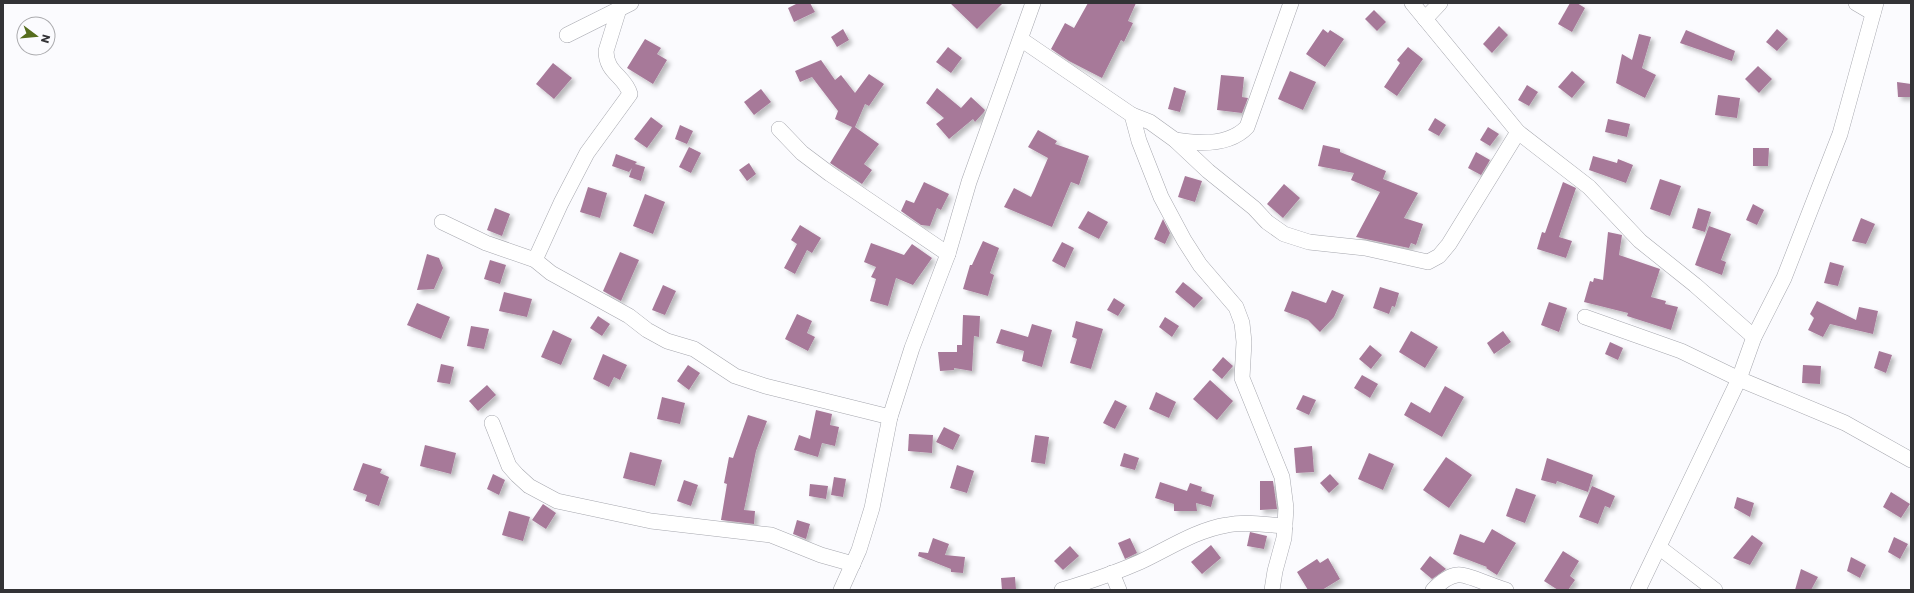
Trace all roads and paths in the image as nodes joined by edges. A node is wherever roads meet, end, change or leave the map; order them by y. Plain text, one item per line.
1 (1033, 3) edge
2 (1291, 3) edge
3 (1412, 3) edge
4 (1440, 3) edge
5 (1856, 3) edge
6 (625, 6) edge
7 (1875, 8) edge
8 (1425, 19) junction
9 (567, 35) dead end
10 (1022, 40) junction
11 (1132, 115) junction
12 (779, 129) dead end
13 (1518, 132) junction
14 (1175, 140) junction
15 (442, 222) dead end
16 (948, 254) junction
17 (535, 260) junction
18 (1586, 317) dead end
19 (1754, 337) junction
20 (1739, 379) junction
21 (890, 418) junction
22 (492, 422) dead end
23 (1911, 460) edge
24 (1285, 526) junction
25 (1660, 548) junction
26 (853, 564) junction
27 (1112, 573) junction
28 (841, 590) edge
29 (1062, 590) edge
30 (1119, 590) edge
31 (1272, 590) edge
32 (1433, 590) edge
33 (1506, 590) edge
34 (1638, 590) edge
35 (1715, 590) edge

1 - 10 street
2 - 14 street
3 - 8 street
4 - 8 street
5 - 7 street
6 - 9 street
6 - 17 street
7 - 19 street
8 - 13 street
10 - 11 street
10 - 16 street
11 - 14 street
11 - 24 street
12 - 16 street
13 - 14 street
13 - 19 street
15 - 17 street
16 - 21 street
17 - 21 street
18 - 20 street
19 - 20 street
20 - 23 street
20 - 25 street
21 - 26 street
22 - 26 street
24 - 27 street
24 - 31 street
25 - 34 street
25 - 35 street
26 - 28 street
27 - 29 street
27 - 30 street
32 - 33 street

